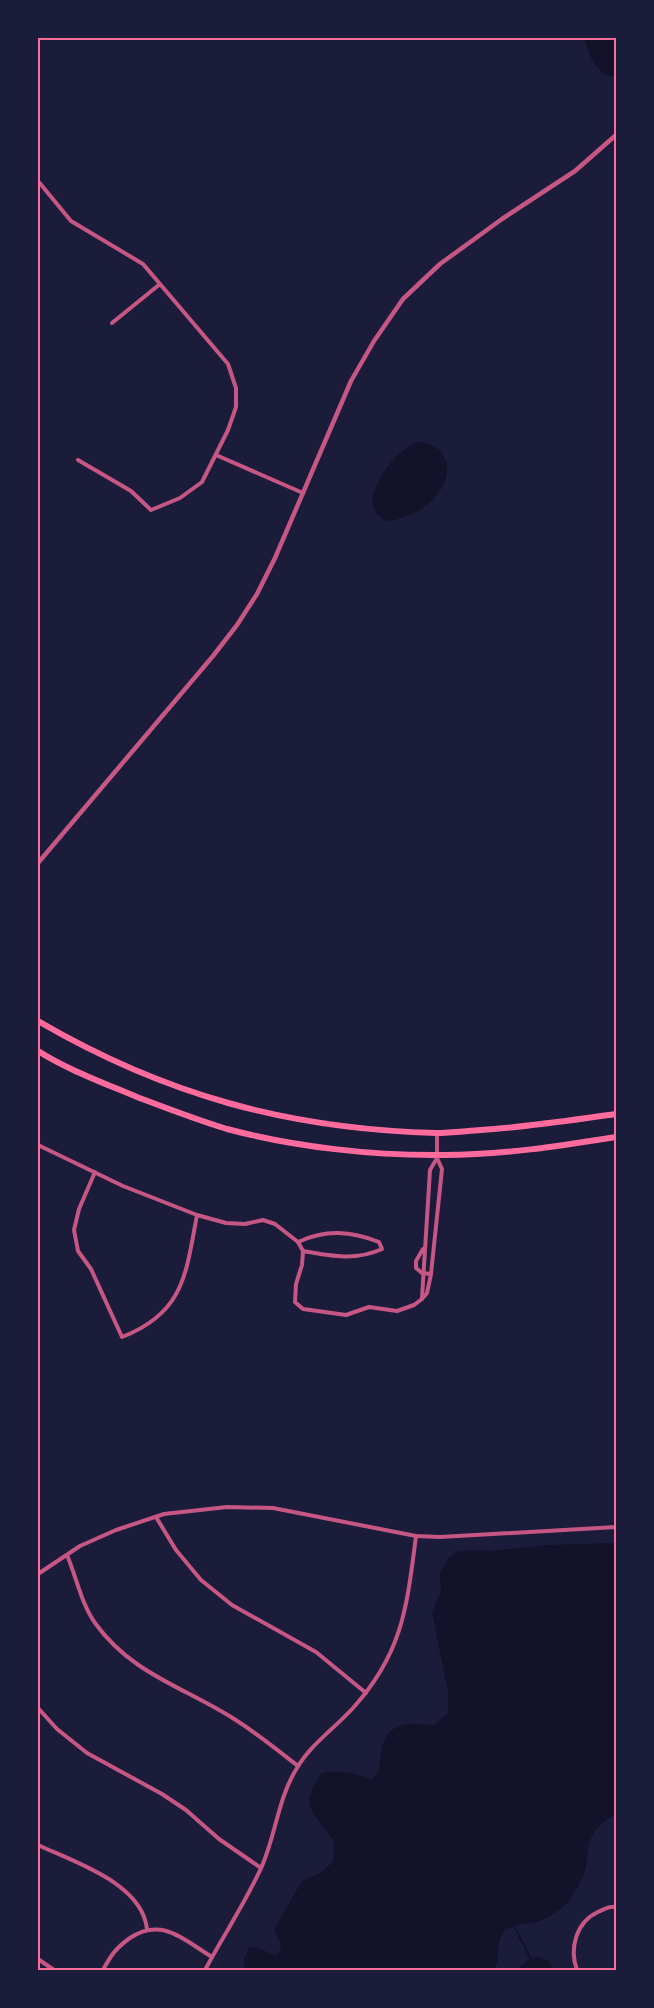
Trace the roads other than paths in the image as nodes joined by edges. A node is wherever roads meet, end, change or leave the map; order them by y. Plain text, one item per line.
1 (616, 135) edge
2 (38, 181) edge
3 (160, 284) junction
4 (112, 323) dead end
5 (216, 454) junction
6 (78, 460) dead end
7 (303, 493) junction
8 (38, 863) edge
9 (38, 1022) edge
10 (38, 1051) edge
11 (616, 1114) edge
12 (436, 1133) junction
13 (616, 1137) edge
14 (38, 1145) edge
15 (437, 1156) junction
16 (94, 1172) junction
17 (197, 1215) junction
18 (426, 1221) junction
19 (436, 1223) junction
20 (298, 1242) junction
21 (424, 1248) junction
22 (303, 1251) junction
23 (422, 1273) junction
24 (431, 1274) junction
25 (422, 1299) junction
26 (156, 1517) junction
27 (616, 1527) edge
28 (416, 1536) junction
29 (67, 1555) junction
30 (38, 1574) edge
31 (366, 1693) junction
32 (38, 1708) edge
33 (298, 1766) junction
34 (38, 1845) edge
35 (261, 1868) junction
36 (616, 1907) edge
37 (147, 1929) junction
38 (212, 1957) junction
39 (38, 1959) edge
40 (54, 1971) edge
41 (103, 1971) edge
42 (205, 1971) edge
43 (577, 1971) edge

1 - 7 street
2 - 3 street
3 - 4 street
3 - 5 street
5 - 6 street
5 - 7 street
7 - 8 street
9 - 12 highway
10 - 15 highway
11 - 12 highway
12 - 15 street
13 - 15 highway
14 - 16 street
15 - 18 street
15 - 19 street
16 - 17 street
16 - 17 street
17 - 20 street
18 - 19 street
18 - 21 street
19 - 24 street
20 - 22 street
20 - 22 street
21 - 23 street
21 - 23 street
22 - 25 street
23 - 24 street
23 - 25 street
24 - 25 street
26 - 28 street
26 - 29 street
26 - 31 street
27 - 28 street
28 - 31 street
29 - 30 street
29 - 33 street
31 - 33 street
32 - 35 street
33 - 35 street
34 - 37 street
35 - 38 street
36 - 43 street
37 - 38 street
37 - 41 street
38 - 42 street
39 - 40 street

